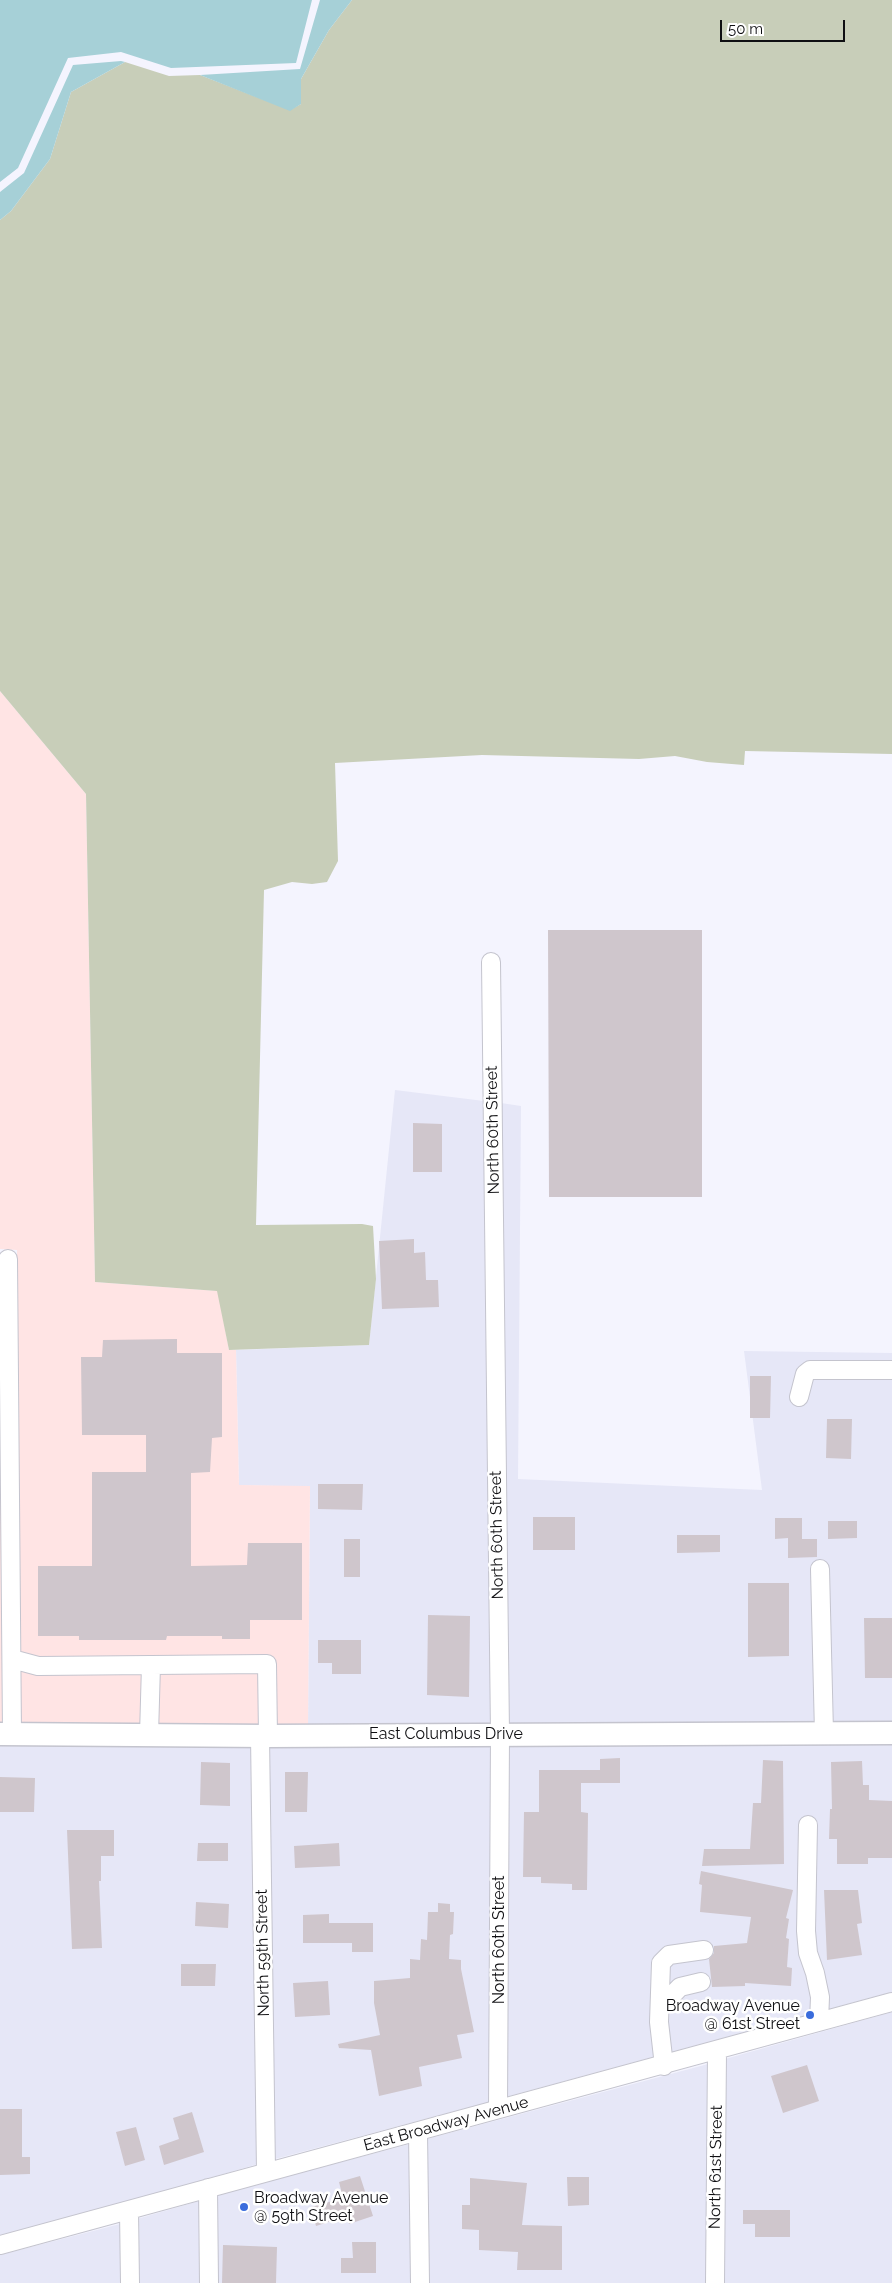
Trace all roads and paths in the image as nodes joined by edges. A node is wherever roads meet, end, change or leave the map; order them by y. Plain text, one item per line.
1 (491, 962) dead end
2 (8, 1259) dead end
3 (5, 1355) edge
4 (892, 1370) edge
5 (798, 1397) dead end
6 (5, 1477) edge
7 (820, 1569) dead end
8 (12, 1659) junction
9 (151, 1666) junction
10 (824, 1733) junction
11 (892, 1733) edge
12 (6, 1734) edge
13 (500, 1734) junction
14 (149, 1735) junction
15 (264, 1736) junction
16 (808, 1825) dead end
17 (704, 1950) dead end
18 (701, 1982) dead end
19 (892, 2002) edge
20 (660, 2008) junction
21 (819, 2022) junction
22 (717, 2052) junction
23 (664, 2066) junction
24 (498, 2109) junction
25 (418, 2132) junction
26 (266, 2171) junction
27 (208, 2188) junction
28 (129, 2212) junction
29 (0, 2245) edge
30 (130, 2283) edge
31 (209, 2283) edge
32 (420, 2283) edge
33 (715, 2283) edge

1 - 13 street, North 60th Street
2 - 3 street
3 - 6 street
4 - 5 street
6 - 8 street
7 - 10 street
8 - 9 street
8 - 12 street
9 - 14 street
9 - 15 street, North 59th Street
10 - 11 main road, East Columbus Drive
10 - 13 main road, East Columbus Drive
12 - 14 main road, East Columbus Drive
13 - 15 main road, East Columbus Drive
13 - 24 street, North 60th Street
14 - 15 main road, East Columbus Drive
15 - 26 street, North 59th Street
16 - 21 street
17 - 20 street
18 - 20 street
19 - 21 street, East Broadway Avenue
20 - 23 street
21 - 22 street, East Broadway Avenue
22 - 23 street, East Broadway Avenue
22 - 33 street, North 61st Street
23 - 24 street, East Broadway Avenue
24 - 25 street, East Broadway Avenue
25 - 26 street, East Broadway Avenue
25 - 32 street
26 - 27 street, East Broadway Avenue
27 - 28 street, East Broadway Avenue
27 - 31 street
28 - 29 street, East Broadway Avenue
28 - 30 street

